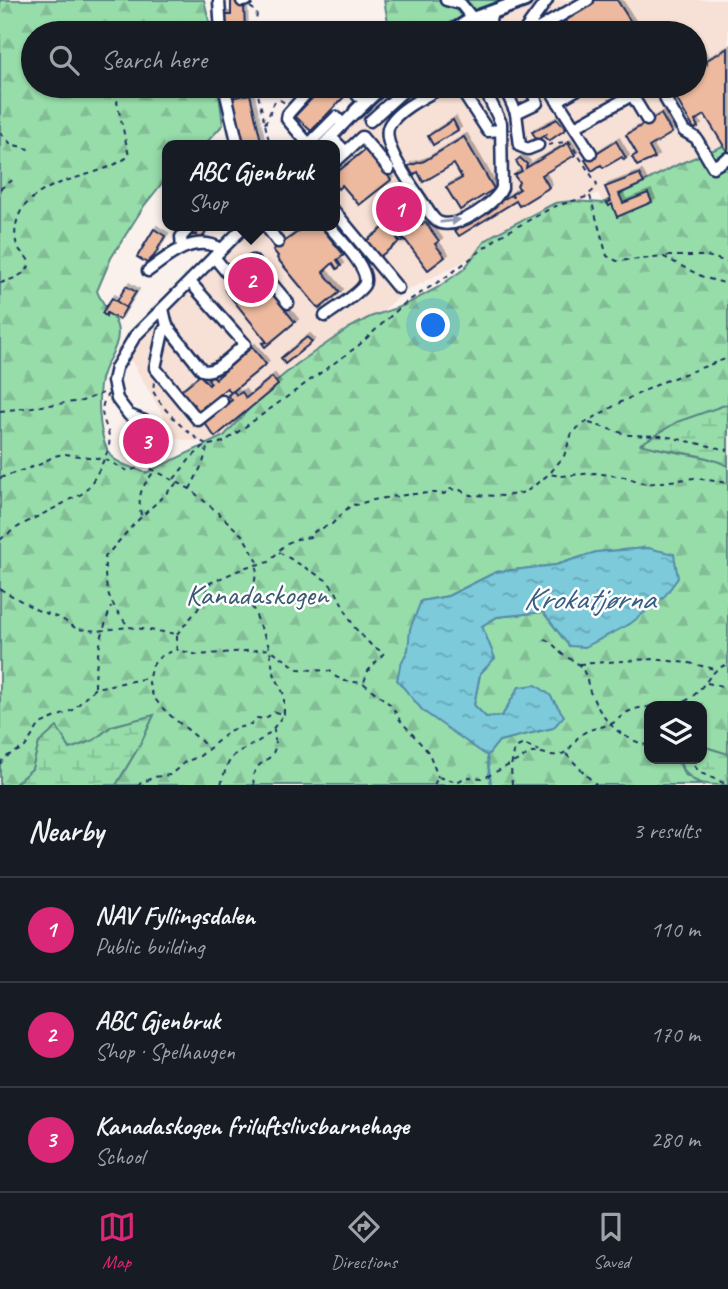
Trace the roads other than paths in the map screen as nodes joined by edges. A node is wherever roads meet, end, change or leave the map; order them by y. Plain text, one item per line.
1 (219, 0) edge
2 (446, 0) edge
3 (525, 0) edge
4 (547, 0) edge
5 (588, 0) edge
6 (491, 12) junction
7 (473, 19) junction
8 (220, 21) edge
9 (470, 21) edge
10 (490, 21) edge
11 (533, 21) edge
12 (552, 21) edge
13 (230, 98) edge
14 (302, 98) edge
15 (363, 98) edge
16 (396, 98) edge
17 (424, 98) edge
18 (467, 98) edge
19 (489, 98) edge
20 (509, 98) edge
21 (535, 98) edge
22 (555, 98) edge
23 (562, 98) edge
24 (627, 98) edge
25 (634, 98) edge
26 (666, 98) edge
27 (367, 100) joint
28 (557, 101) junction
29 (356, 111) joint
30 (516, 113) junction
31 (647, 120) dead end
32 (370, 121) dead end
33 (343, 124) junction
34 (575, 127) junction
35 (501, 130) junction
36 (237, 140) edge
37 (305, 140) edge
38 (313, 140) edge
39 (328, 140) edge
40 (538, 145) road end
41 (340, 149) edge
42 (346, 152) junction
43 (590, 153) dead end
44 (340, 157) edge
45 (728, 158) edge
46 (388, 169) dead end
47 (340, 218) edge
48 (186, 231) edge
49 (240, 231) edge
50 (270, 231) edge
51 (333, 231) edge
52 (278, 242) dead end
53 (182, 248) junction
54 (222, 249) junction
55 (214, 257) junction
56 (148, 271) dead end
57 (190, 282) junction
58 (398, 288) dead end
59 (288, 303) dead end
60 (161, 310) junction
61 (325, 316) dead end
62 (167, 326) junction
63 (222, 401) dead end
64 (167, 449) dead end

1 - 8 street
2 - 7 street
3 - 6 main road
4 - 11 street
5 - 12 street
6 - 7 main road
6 - 10 street
7 - 9 main road
13 - 36 street
14 - 37 street
15 - 27 street
16 - 32 street
17 -> 35 street
18 - 35 street
19 - 35 street
20 - 30 street
21 - 30 street
22 - 28 street
23 - 28 street
24 - 34 street
25 - 31 street
26 - 45 street
27 - 29 main road
28 - 34 street
29 - 33 street
30 - 40 street
33 - 38 street
33 - 39 street
34 - 43 street
41 - 42 street
42 - 44 street
42 - 46 street
47 - 58 street
48 - 53 street
49 - 54 street
50 - 52 street
51 - 61 street
53 - 54 street
53 - 56 street
54 - 55 street
55 - 57 street
55 - 59 street
57 - 60 street
57 - 62 street
60 - 62 street
60 - 64 street
62 - 63 street

